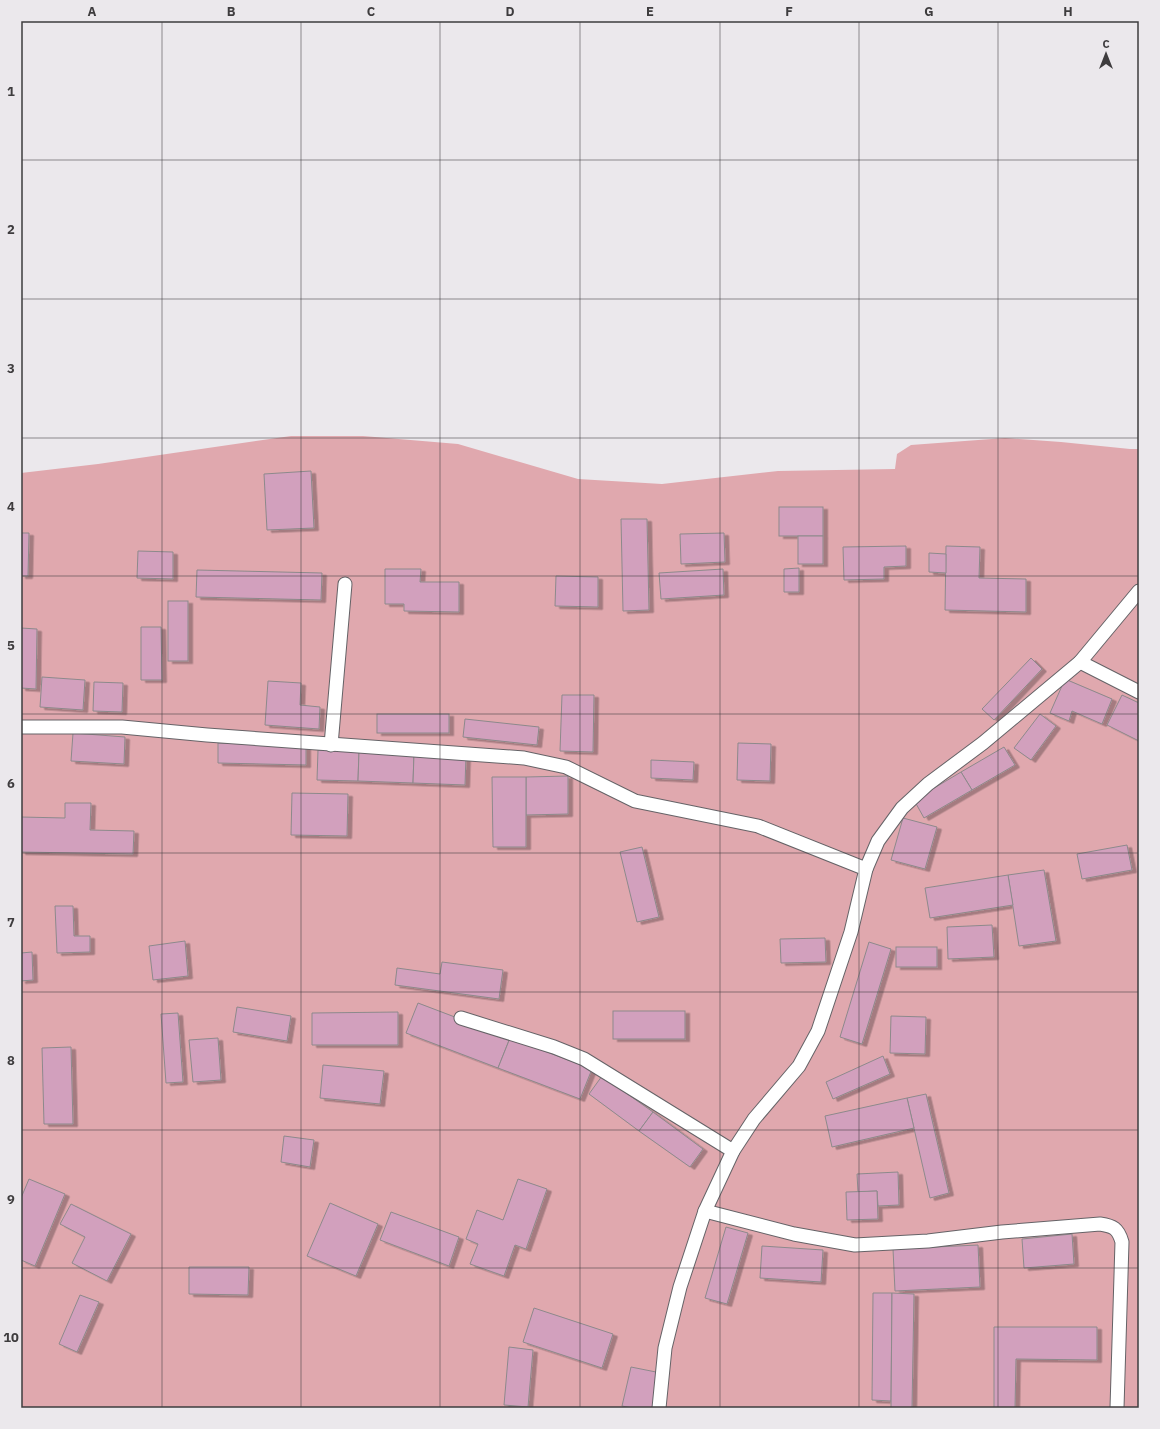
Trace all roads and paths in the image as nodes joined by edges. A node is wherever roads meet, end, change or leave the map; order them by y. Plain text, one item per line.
1 (345, 584) dead end
2 (1139, 590) edge
3 (1080, 662) junction
4 (1139, 692) edge
5 (21, 727) edge
6 (331, 745) junction
7 (866, 869) junction
8 (461, 1018) dead end
9 (732, 1151) junction
10 (705, 1211) junction
11 (659, 1408) edge
12 (1118, 1408) edge

1 - 6 lane
2 - 3 lane
3 - 4 lane
3 - 7 lane
5 - 6 lane
6 - 7 lane
7 - 9 lane
8 - 9 lane
9 - 10 lane
10 - 11 lane
10 - 12 lane

